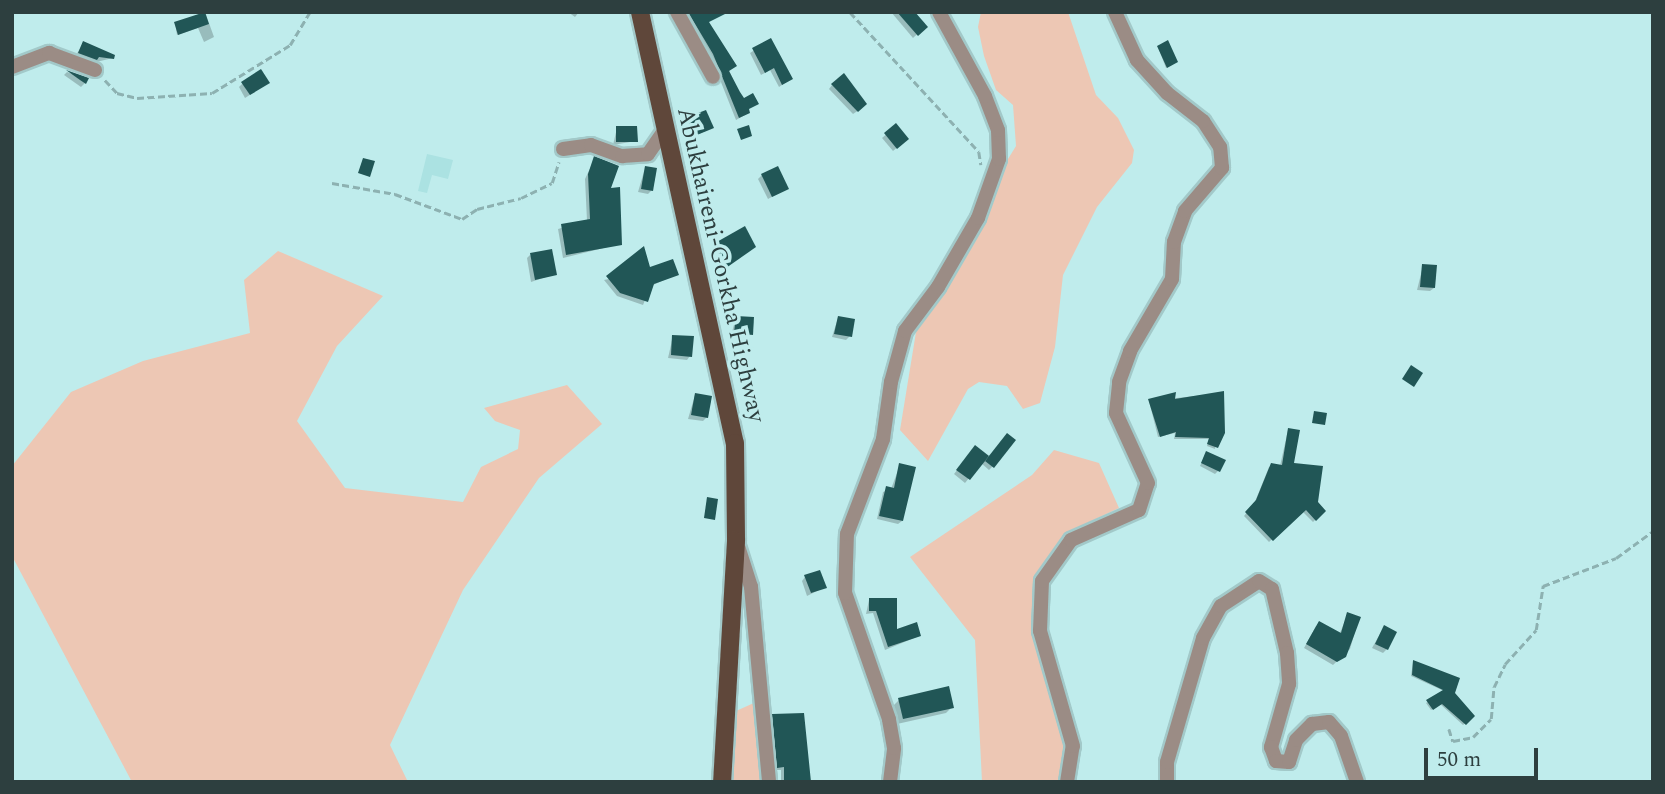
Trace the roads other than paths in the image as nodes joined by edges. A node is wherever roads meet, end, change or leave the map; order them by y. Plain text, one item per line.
1 (640, 12) edge
2 (677, 12) edge
3 (939, 12) edge
4 (1115, 12) edge
5 (12, 67) edge
6 (95, 70) road end
7 (713, 78) dead end
8 (664, 131) junction
9 (564, 149) road end
10 (736, 541) junction
11 (722, 782) edge
12 (769, 782) edge
13 (890, 782) edge
14 (1067, 782) edge
15 (1167, 782) edge
16 (1357, 782) edge

1 - 8 main road, Abukhaireni-Gorkha Highway
2 - 7 street
3 - 13 street
4 - 14 street
5 - 6 street
8 - 9 street
8 - 10 main road, Abukhaireni-Gorkha Highway
10 - 11 main road, Abukhaireni-Gorkha Highway
10 - 12 street
15 - 16 street

